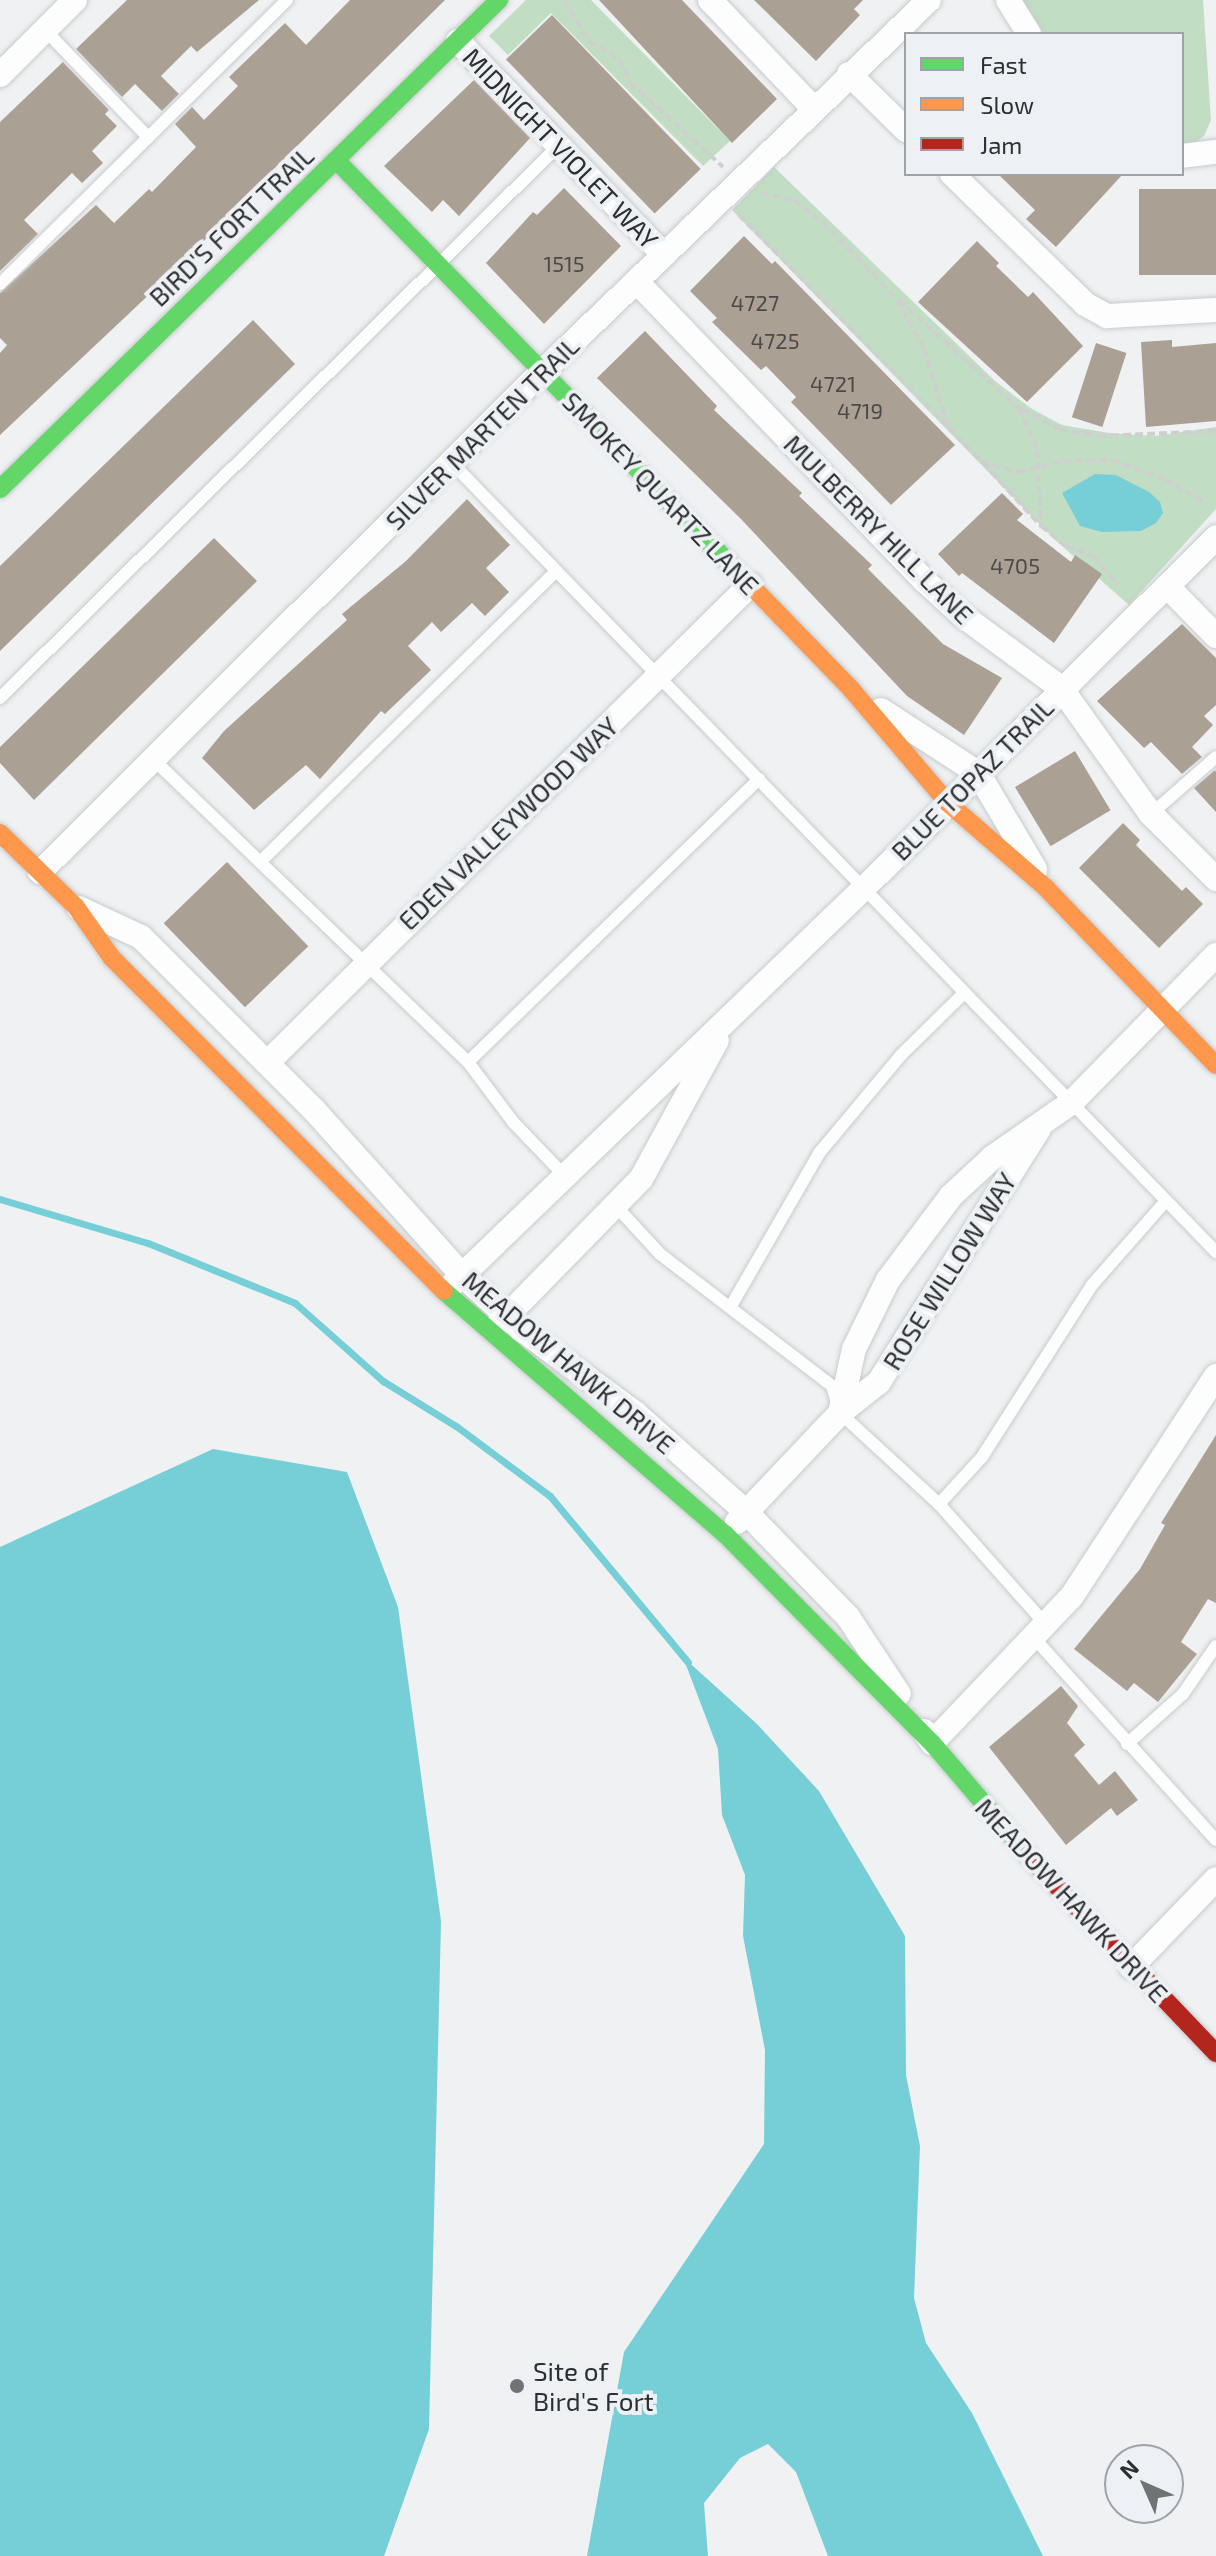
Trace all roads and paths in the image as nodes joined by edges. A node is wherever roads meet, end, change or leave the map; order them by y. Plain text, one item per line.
1 (75, 0) edge
2 (287, 0) edge
3 (499, 0) edge
4 (564, 0) edge
5 (710, 0) edge
6 (929, 0) edge
7 (1008, 0) edge
8 (45, 30) junction
9 (1028, 32) edge
10 (458, 41) junction
11 (849, 74) junction
12 (0, 75) edge
13 (814, 109) junction
14 (904, 128) edge
15 (148, 137) junction
16 (558, 146) junction
17 (1216, 152) edge
18 (1184, 156) edge
19 (336, 160) junction
20 (954, 176) edge
21 (742, 180) junction
22 (737, 213) dead end
23 (664, 255) junction
24 (438, 265) junction
25 (637, 282) junction
26 (0, 284) edge
27 (897, 299) junction
28 (1216, 310) edge
29 (543, 371) junction
30 (1019, 408) junction
31 (948, 427) junction
32 (1216, 431) edge
33 (981, 461) junction
34 (451, 462) junction
35 (1038, 468) junction
36 (0, 489) edge
37 (1202, 501) dead end
38 (1041, 526) junction
39 (1216, 537) edge
40 (556, 571) junction
41 (750, 585) junction
42 (1118, 585) dead end
43 (1167, 586) junction
44 (1216, 636) edge
45 (658, 676) junction
46 (1061, 688) junction
47 (851, 689) junction
48 (0, 698) edge
49 (1216, 757) edge
50 (153, 759) junction
51 (978, 773) junction
52 (759, 779) junction
53 (948, 803) junction
54 (1151, 814) junction
55 (0, 833) edge
56 (260, 862) junction
57 (40, 872) junction
58 (1216, 879) edge
59 (864, 888) junction
60 (1046, 888) junction
61 (76, 907) junction
62 (1216, 955) edge
63 (365, 963) junction
64 (964, 993) junction
65 (1161, 1009) junction
66 (728, 1020) junction
67 (468, 1062) junction
68 (1216, 1065) edge
69 (255, 1075) junction
70 (1072, 1102) junction
71 (1046, 1117) junction
72 (565, 1176) junction
73 (1165, 1202) junction
74 (615, 1205) junction
75 (1216, 1252) edge
76 (454, 1284) junction
77 (731, 1306) junction
78 (498, 1324) junction
79 (1216, 1376) edge
80 (840, 1413) junction
81 (939, 1504) junction
82 (746, 1512) junction
83 (725, 1534) junction
84 (1040, 1632) junction
85 (1216, 1646) edge
86 (932, 1743) junction
87 (1127, 1744) junction
88 (1216, 1840) edge
89 (1216, 1879) edge
90 (1131, 1967) junction
91 (1216, 2053) edge

1 - 8 street
2 - 15 lane
3 - 10 street, BIRD'S FORT TRAIL
4 - 21 path
5 - 13 street
6 - 11 street, SILVER MARTEN TRAIL
7 - 9 street
8 - 12 street
8 - 15 lane
10 - 16 street, MIDNIGHT VIOLET WAY
10 - 19 street, BIRD'S FORT TRAIL
11 - 13 street, SILVER MARTEN TRAIL
11 - 14 street
13 - 21 street, SILVER MARTEN TRAIL
15 - 26 lane
16 - 23 street, MIDNIGHT VIOLET WAY
16 - 24 lane
17 - 18 street
19 - 24 street, SMOKEY QUARTZ LANE
19 - 36 street, BIRD'S FORT TRAIL
20 - 28 street
21 - 23 street, SILVER MARTEN TRAIL
21 - 27 path
22 - 31 path
23 - 25 street, SILVER MARTEN TRAIL
24 - 29 street, SMOKEY QUARTZ LANE
24 - 48 lane
25 - 29 street, SILVER MARTEN TRAIL
25 - 46 street, MULBERRY HILL LANE
27 - 30 path
27 - 31 path
29 - 34 street, SILVER MARTEN TRAIL
29 - 41 street, SMOKEY QUARTZ LANE
30 - 32 path
30 - 35 path
31 - 33 path
33 - 35 path
33 - 38 path
34 - 40 lane
34 - 50 street, SILVER MARTEN TRAIL
35 - 37 path
35 - 38 path
38 - 42 path
39 - 43 street, BLUE TOPAZ TRAIL
40 - 45 lane
40 - 56 lane
41 - 45 street, EDEN VALLEYWOOD WAY
41 - 47 street, SMOKEY QUARTZ LANE
43 - 44 street
43 - 46 street, BLUE TOPAZ TRAIL
45 - 52 lane
45 - 63 street, EDEN VALLEYWOOD WAY
46 - 51 street, BLUE TOPAZ TRAIL
46 - 54 street, MULBERRY HILL LANE
47 - 51 street, SMOKEY QUARTZ LANE
47 - 53 street, SMOKEY QUARTZ LANE
49 - 54 lane
50 - 56 lane
50 - 57 street, SILVER MARTEN TRAIL
51 - 53 street, BLUE TOPAZ TRAIL
51 - 60 street, SMOKEY QUARTZ LANE
52 - 59 lane
52 - 67 lane
53 - 59 street, BLUE TOPAZ TRAIL
53 - 60 street, SMOKEY QUARTZ LANE
54 - 58 street, MULBERRY HILL LANE
55 - 57 street, MEADOW HAWK DRIVE
56 - 63 lane
57 - 61 street, MEADOW HAWK DRIVE
59 - 64 lane
59 - 66 street, BLUE TOPAZ TRAIL
60 - 65 street, SMOKEY QUARTZ LANE
61 - 69 street, MEADOW HAWK DRIVE
61 - 69 street, MEADOW HAWK DRIVE
62 - 65 street, ROSE WILLOW WAY
63 - 67 lane
63 - 69 street, EDEN VALLEYWOOD WAY
64 - 70 lane
64 - 77 lane
65 - 68 street, SMOKEY QUARTZ LANE
65 - 70 street, ROSE WILLOW WAY
66 - 72 street, BLUE TOPAZ TRAIL
66 - 74 street, BLUE TOPAZ TRAIL
67 - 72 lane
69 - 76 street, MEADOW HAWK DRIVE
69 - 76 street, MEADOW HAWK DRIVE
70 - 71 street, ROSE WILLOW WAY
70 - 73 lane
71 - 80 street, ROSE WILLOW WAY
71 - 80 street, ROSE WILLOW WAY
72 - 76 street, BLUE TOPAZ TRAIL
73 - 75 lane
73 - 81 lane
74 - 77 lane
74 - 78 street, BLUE TOPAZ TRAIL
76 - 78 street, MEADOW HAWK DRIVE
77 - 80 lane
78 - 82 street, MEADOW HAWK DRIVE
78 - 83 street, MEADOW HAWK DRIVE
79 - 84 street
80 - 81 lane
80 - 82 street, ROSE WILLOW WAY
81 - 84 lane
82 - 83 street, ROSE WILLOW WAY
82 - 86 street, MEADOW HAWK DRIVE
83 - 86 street, MEADOW HAWK DRIVE
84 - 86 street
84 - 87 lane
85 - 87 lane
86 - 90 street, MEADOW HAWK DRIVE
87 - 88 lane
89 - 90 street
90 - 91 street, MEADOW HAWK DRIVE

